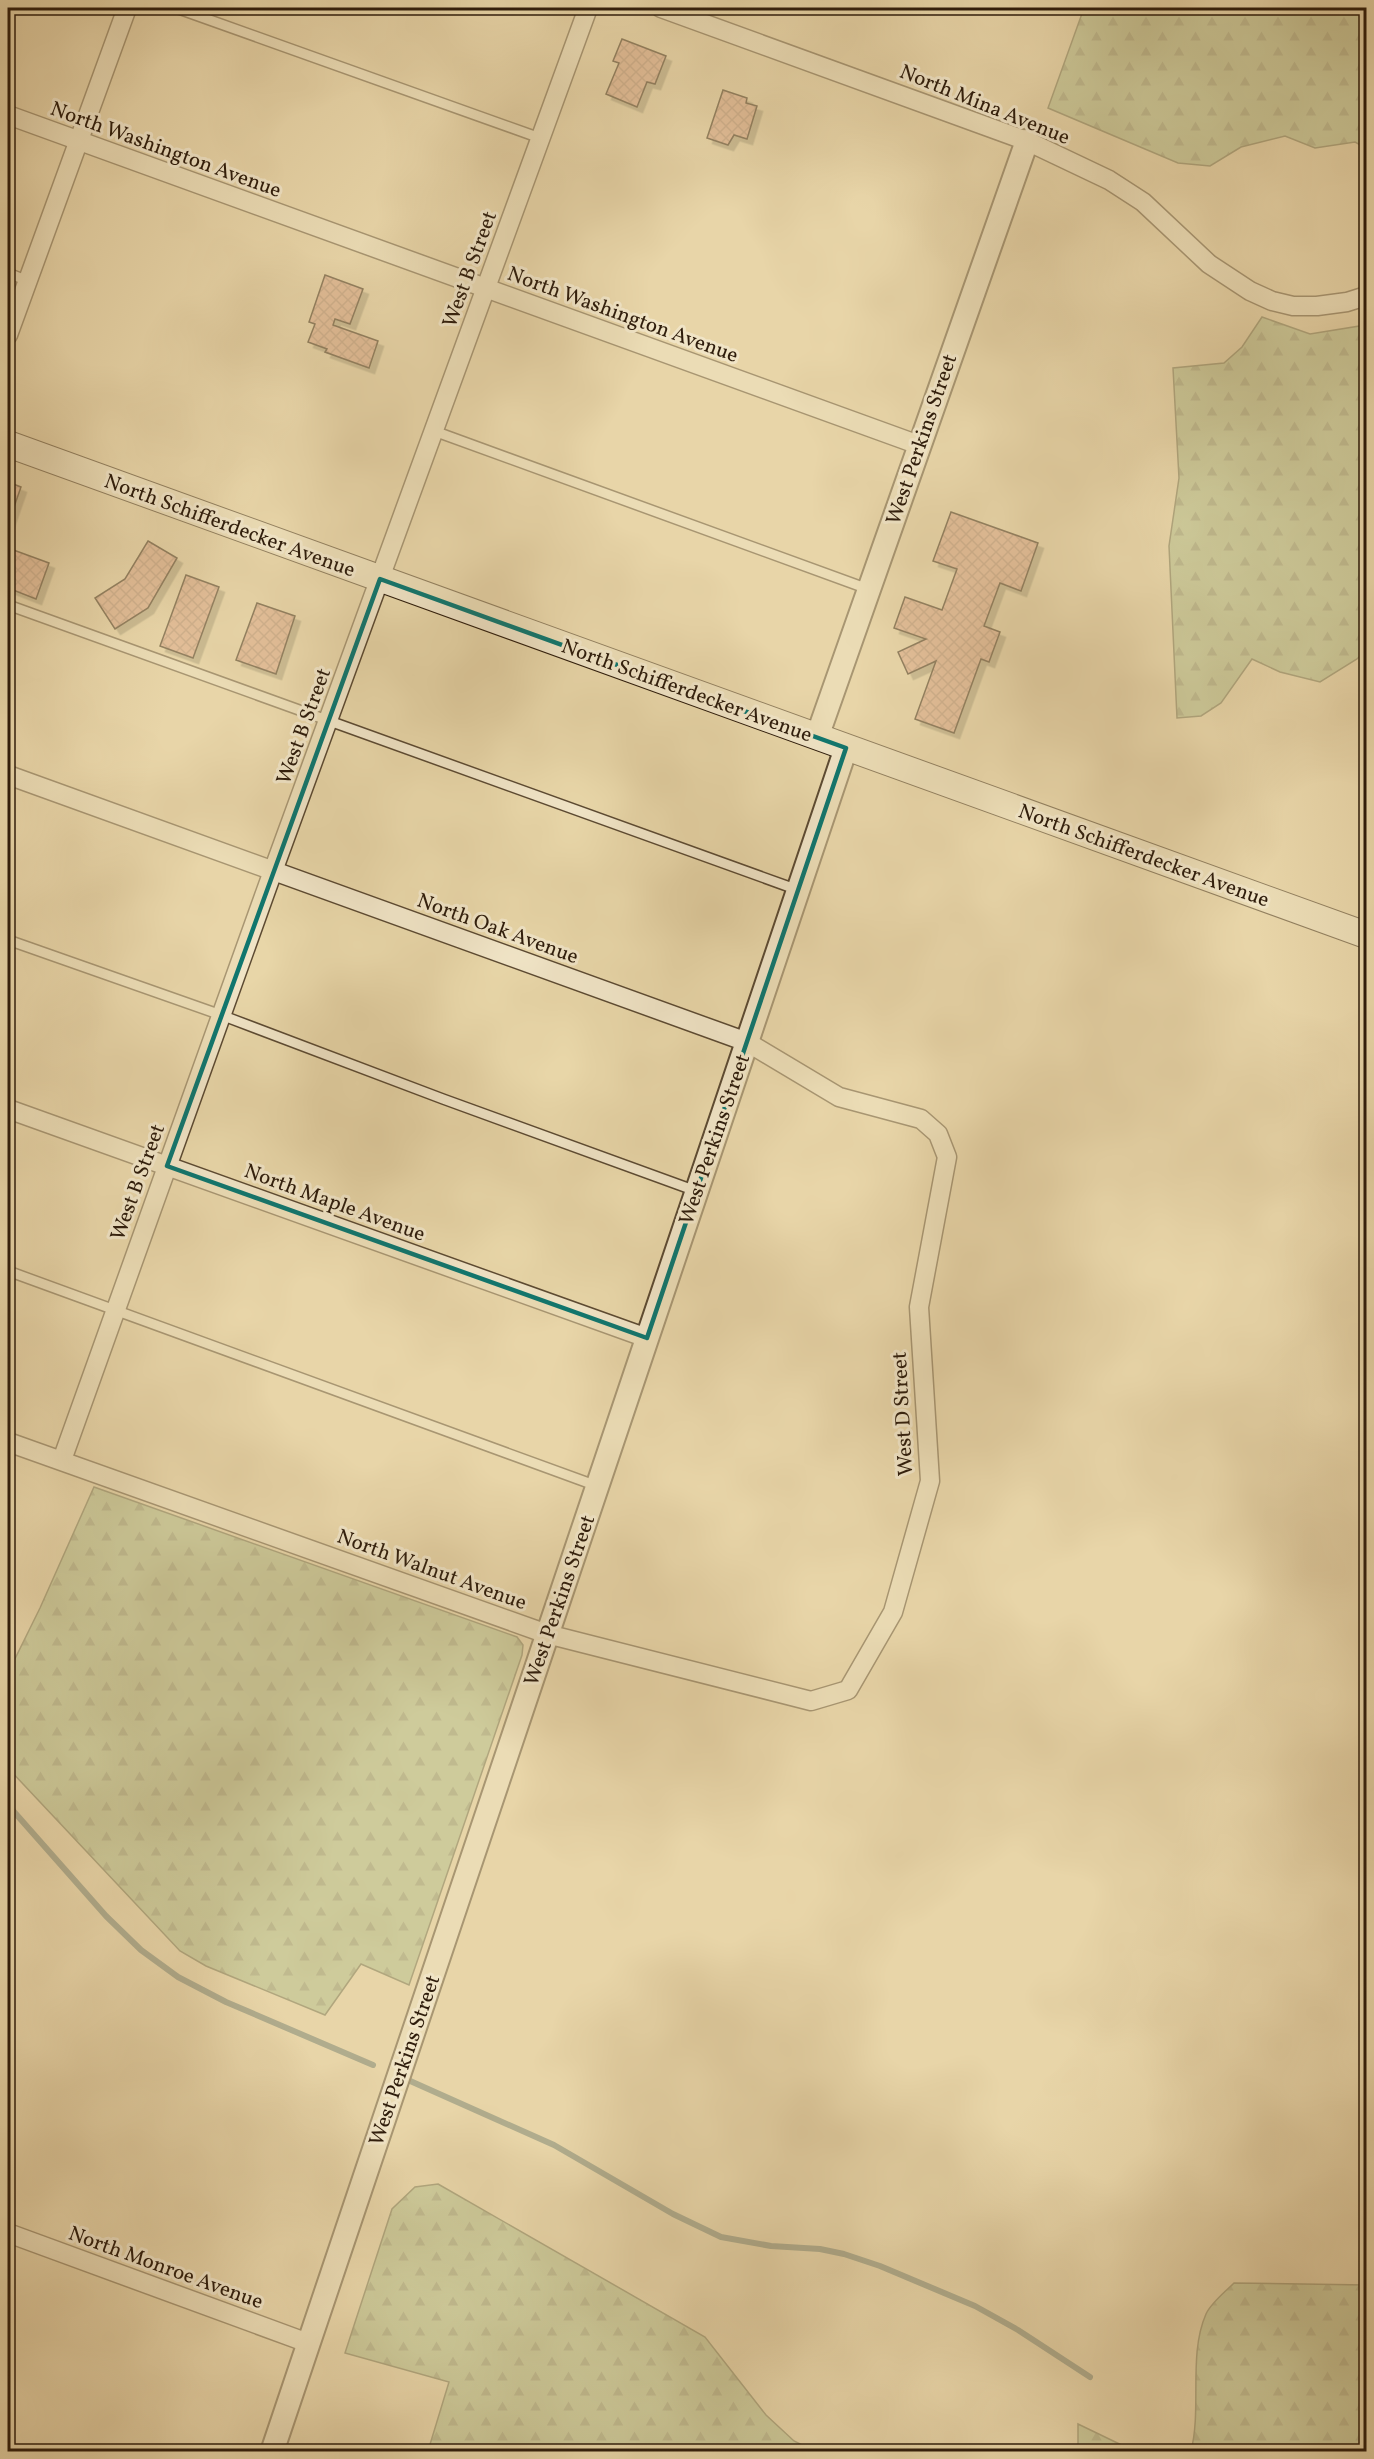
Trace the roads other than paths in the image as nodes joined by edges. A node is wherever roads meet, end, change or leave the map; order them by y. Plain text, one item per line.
1 (128, 8) edge
2 (176, 8) edge
3 (588, 8) edge
4 (661, 8) edge
5 (8, 115) edge
6 (540, 138) junction
7 (79, 141) junction
8 (1027, 141) junction
9 (8, 273) edge
10 (28, 280) junction
11 (486, 288) junction
12 (1366, 296) edge
13 (8, 335) edge
14 (434, 431) junction
15 (8, 444) edge
16 (919, 445) junction
17 (380, 579) junction
18 (868, 589) junction
19 (8, 605) edge
20 (328, 721) junction
21 (817, 737) junction
22 (846, 748) junction
23 (8, 775) edge
24 (273, 871) junction
25 (798, 890) junction
26 (1366, 935) edge
27 (8, 940) edge
28 (221, 1015) junction
29 (747, 1042) junction
30 (8, 1109) edge
31 (947, 1157) joint
32 (167, 1166) junction
33 (697, 1191) junction
34 (8, 1271) edge
35 (115, 1310) junction
36 (647, 1338) junction
37 (8, 1442) edge
38 (62, 1460) junction
39 (597, 1486) junction
40 (547, 1634) junction
41 (848, 1690) joint
42 (8, 2233) edge
43 (308, 2343) junction
44 (272, 2451) edge

1 - 7 street
2 - 6 lane
3 - 6 street, West B Street
4 - 8 street, North Mina Avenue
5 - 7 street, North Washington Avenue
6 - 11 street, West B Street
7 - 10 street
7 - 11 street, North Washington Avenue
8 - 12 street, North Mina Avenue
8 - 16 street, West Perkins Street
9 - 10 lane
10 - 13 street
11 - 14 street, West B Street
11 - 16 street, North Washington Avenue
14 - 17 street, West B Street
14 - 18 lane
15 - 17 main road, North Schifferdecker Avenue
16 - 18 street, West Perkins Street
17 - 20 street, West B Street
17 - 21 main road, North Schifferdecker Avenue
18 - 21 street, West Perkins Street
19 - 20 lane
20 - 24 street, West B Street
20 - 25 lane
21 - 22 main road, North Schifferdecker Avenue
22 - 25 street, West Perkins Street
22 - 26 main road, North Schifferdecker Avenue
23 - 24 street, North Oak Avenue
24 - 28 street, West B Street
24 - 29 street, North Oak Avenue
25 - 29 street, West Perkins Street
27 - 28 lane
28 - 32 street, West B Street
28 - 33 lane
29 - 31 street, North Oak Avenue
29 - 33 street, West Perkins Street
30 - 32 street, North Maple Avenue
31 - 41 street, West D Street
32 - 35 street, West B Street
32 - 36 street, North Maple Avenue
33 - 36 street, West Perkins Street
34 - 35 lane
35 - 38 street, West B Street
35 - 39 lane
36 - 39 street, West Perkins Street
37 - 38 street, North Walnut Avenue
38 - 40 street, North Walnut Avenue
39 - 40 street, West Perkins Street
40 - 41 street, North Walnut Avenue
40 - 43 street, West Perkins Street
42 - 43 street, North Monroe Avenue
43 - 44 street, West Perkins Street

